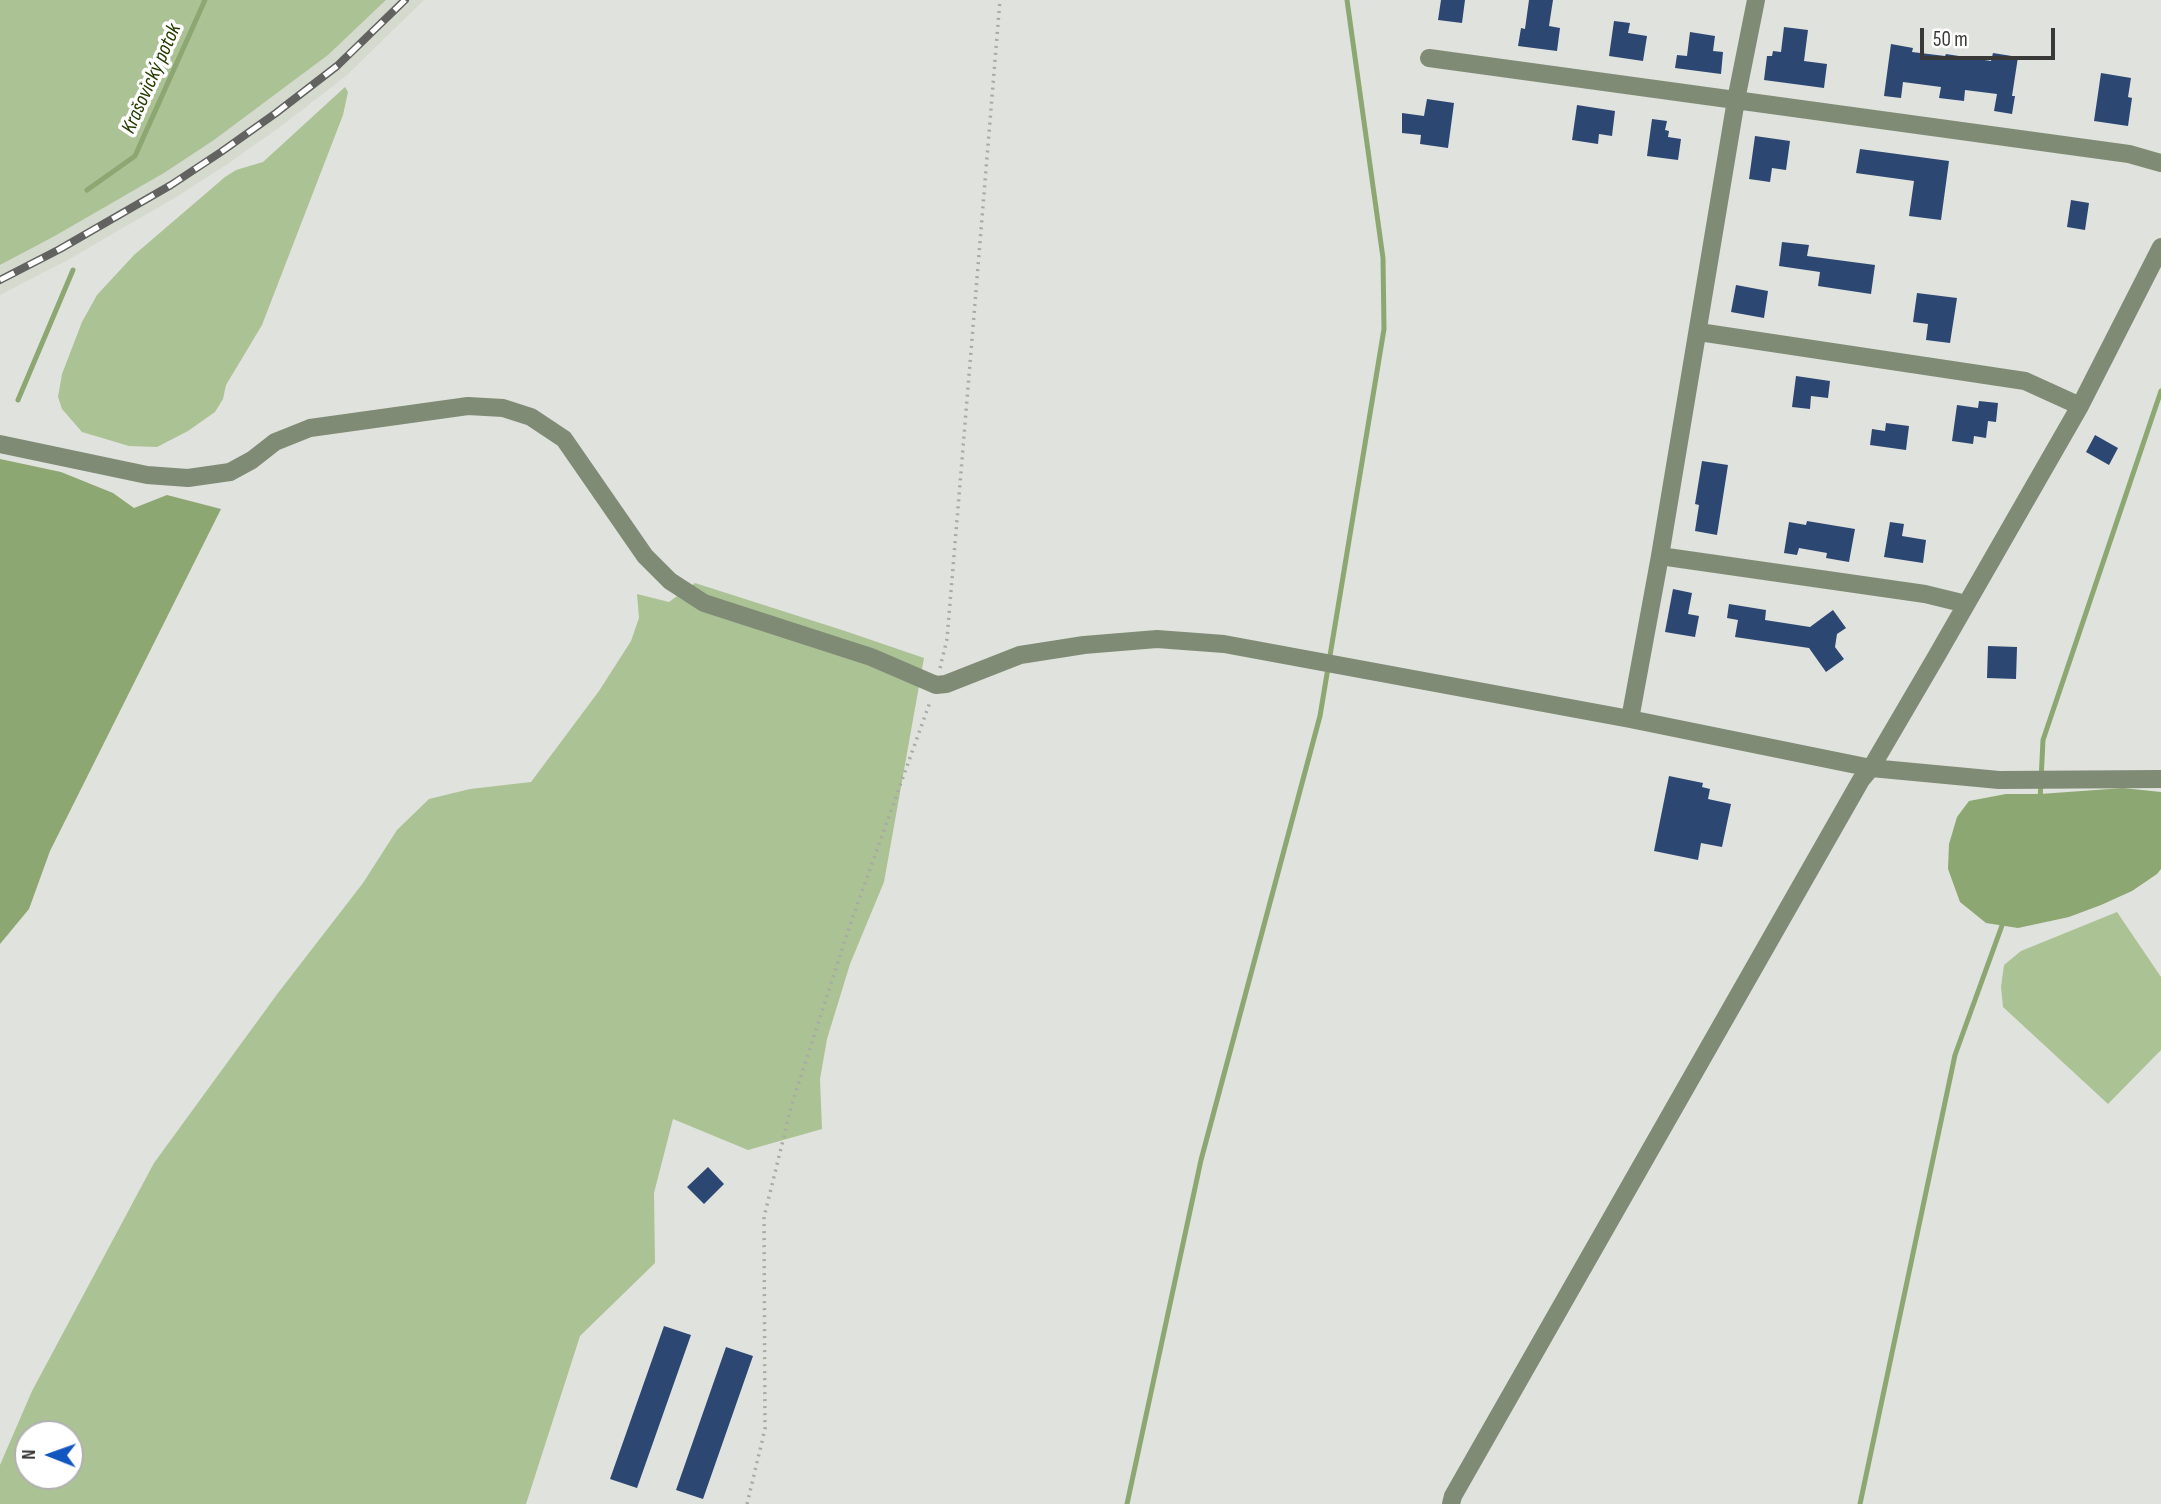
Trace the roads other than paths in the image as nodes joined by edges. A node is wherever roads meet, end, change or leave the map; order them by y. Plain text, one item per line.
1 (1756, 0) edge
2 (1429, 58) dead end
3 (1736, 100) junction
4 (2161, 163) edge
5 (2161, 247) edge
6 (1699, 332) junction
7 (2080, 406) junction
8 (0, 444) edge
9 (1660, 555) junction
10 (1966, 604) junction
11 (1630, 719) junction
12 (1871, 768) junction
13 (2161, 779) edge
14 (1451, 1504) edge

1 - 3 street
2 - 3 street
3 - 4 street
3 - 6 street
5 - 7 street
6 - 7 street
6 - 9 street
7 - 10 street
8 - 11 street
9 - 10 street
9 - 11 street
10 - 12 street
11 - 12 street
12 - 13 street
12 - 14 street

